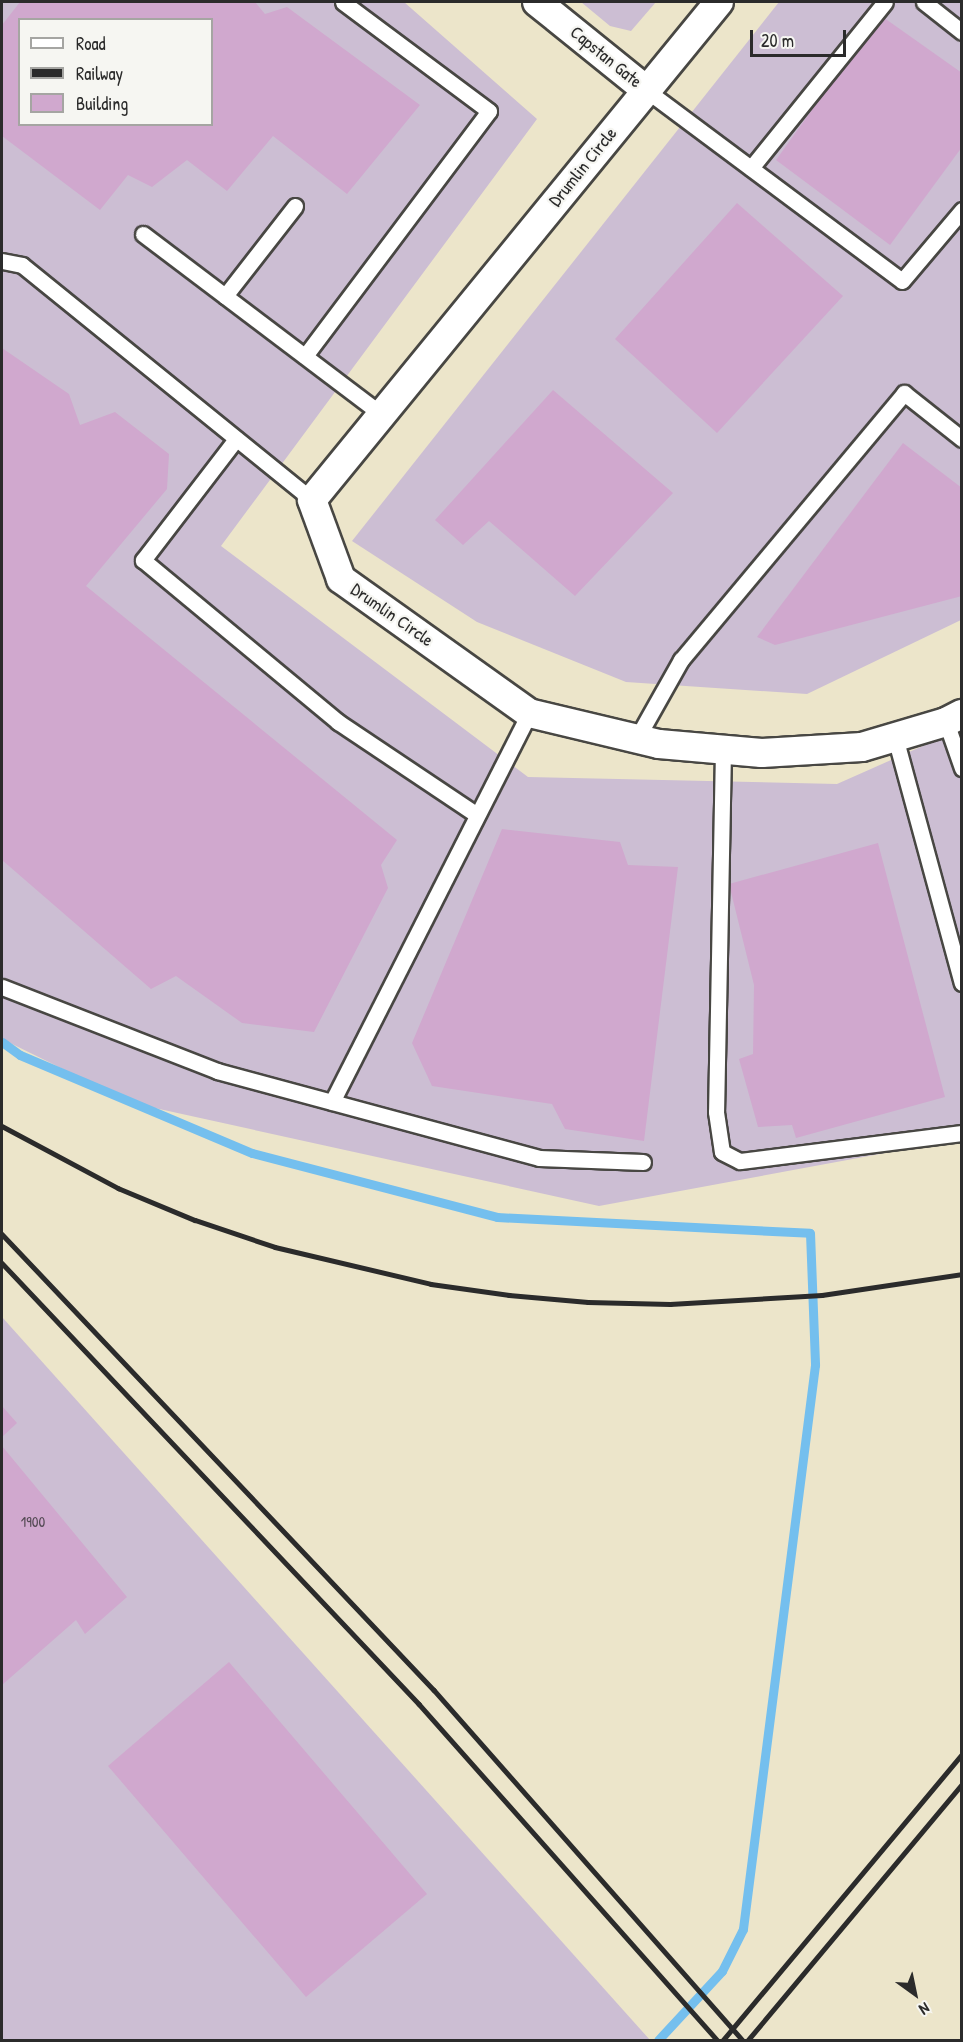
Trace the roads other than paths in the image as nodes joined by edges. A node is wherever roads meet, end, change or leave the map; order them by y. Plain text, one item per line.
1 (343, 2) edge
2 (537, 2) edge
3 (719, 2) edge
4 (885, 2) edge
5 (924, 2) edge
6 (962, 32) edge
7 (646, 90) junction
8 (751, 168) junction
9 (295, 206) dead end
10 (962, 210) edge
11 (143, 234) dead end
12 (2, 261) edge
13 (225, 296) junction
14 (305, 356) junction
15 (381, 414) junction
16 (236, 439) junction
17 (962, 439) edge
18 (312, 500) junction
19 (529, 712) junction
20 (954, 718) edge
21 (895, 737) junction
22 (637, 738) junction
23 (723, 750) junction
24 (962, 768) edge
25 (477, 815) junction
26 (962, 983) edge
27 (2, 987) edge
28 (332, 1102) junction
29 (962, 1133) edge
30 (643, 1162) dead end

1 - 14 lane
2 - 7 street, Capstan Gate
3 - 7 street, Drumlin Circle
4 - 8 lane
5 - 6 lane
7 - 8 lane
7 - 15 street, Drumlin Circle
8 - 10 lane
9 - 13 lane
11 - 13 lane
12 - 16 lane
13 - 14 lane
14 - 15 lane
15 - 18 street, Drumlin Circle
16 - 18 lane
16 - 25 lane
17 - 22 lane
18 - 19 street, Drumlin Circle
19 - 22 street, Drumlin Circle
19 - 25 lane
20 - 21 street, Drumlin Circle
20 - 24 lane
21 - 23 street, Drumlin Circle
21 - 26 lane
22 - 23 street, Drumlin Circle
23 - 29 lane
25 - 28 lane
27 - 28 lane
28 - 30 lane

